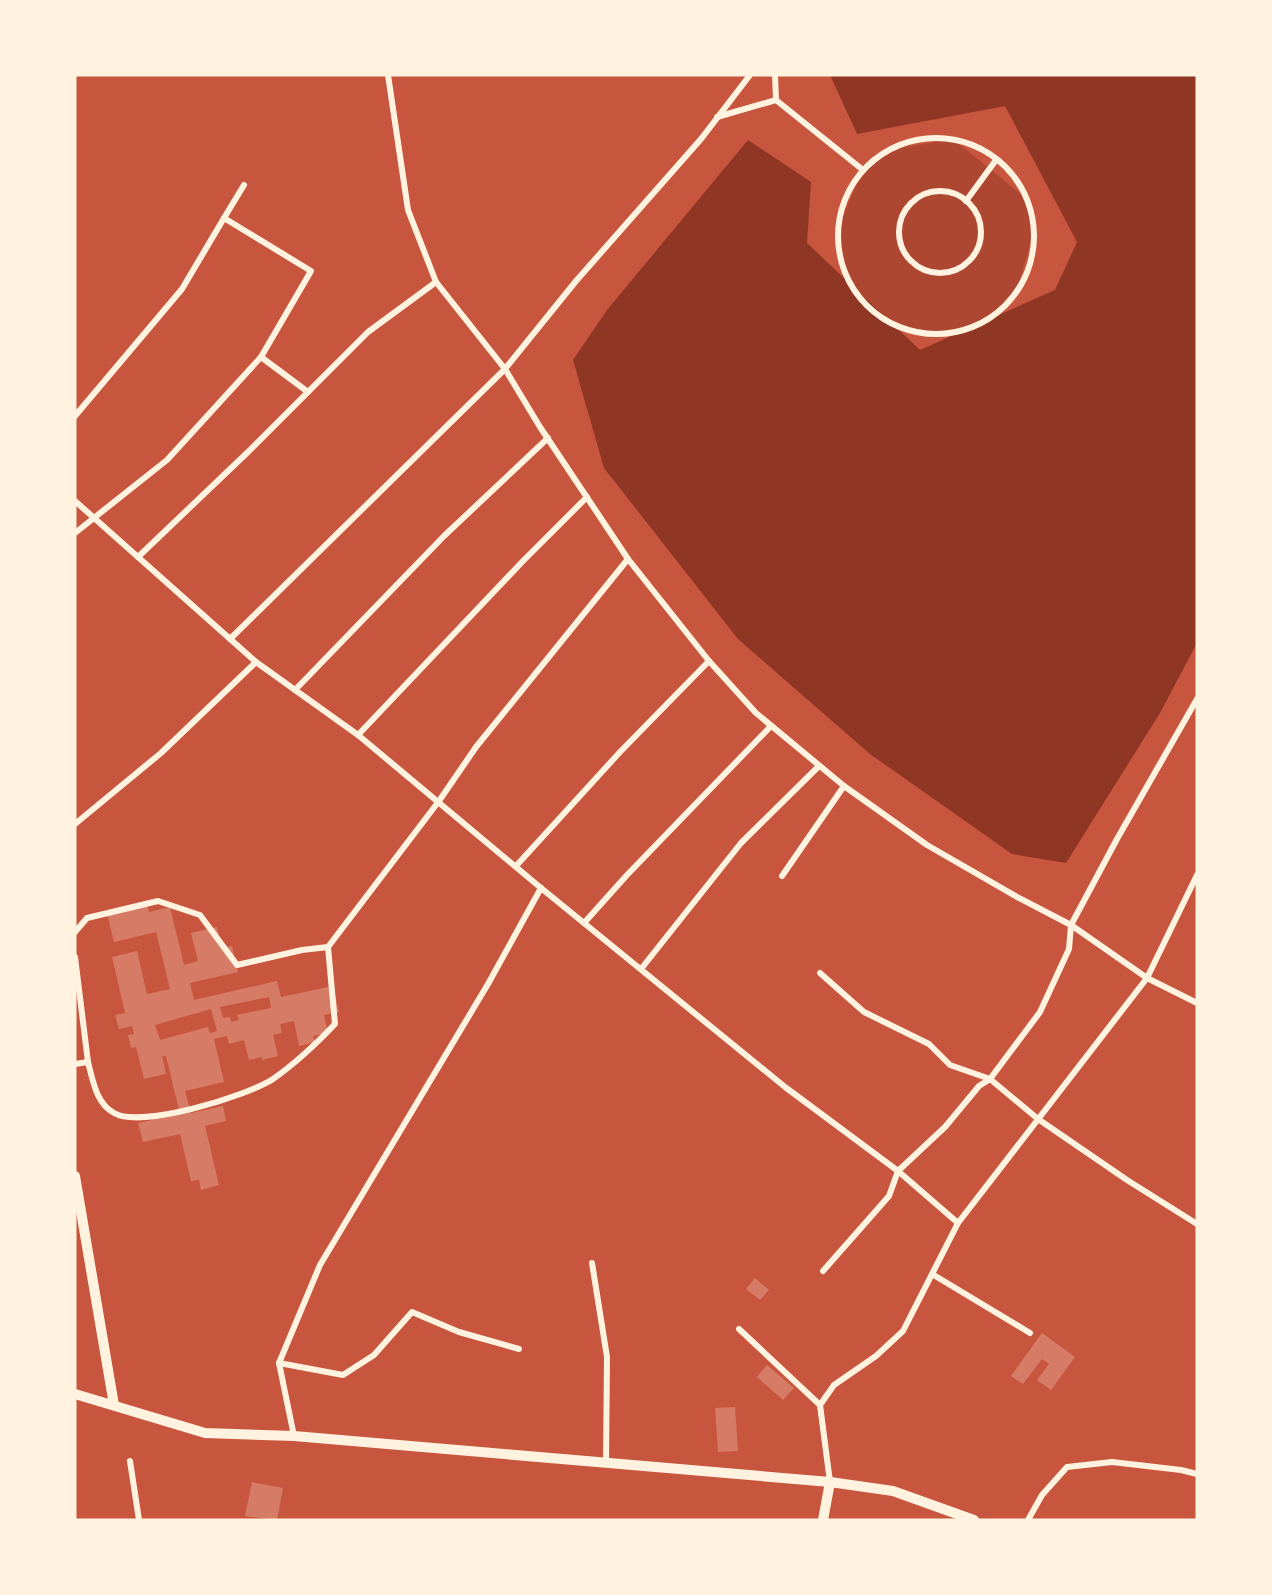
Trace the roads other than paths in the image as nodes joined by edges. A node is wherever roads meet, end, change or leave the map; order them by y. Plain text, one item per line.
1 (388, 75) edge
2 (750, 75) edge
3 (775, 75) edge
4 (776, 99) junction
5 (717, 118) junction
6 (996, 160) junction
7 (863, 170) junction
8 (244, 185) dead end
9 (966, 201) junction
10 (224, 218) junction
11 (436, 282) junction
12 (261, 357) junction
13 (505, 369) junction
14 (308, 392) junction
15 (75, 416) edge
16 (548, 438) junction
17 (587, 497) junction
18 (75, 501) edge
19 (94, 519) junction
20 (75, 533) edge
21 (138, 558) junction
22 (628, 559) junction
23 (230, 639) junction
24 (709, 661) junction
25 (256, 662) junction
26 (294, 690) junction
27 (1197, 699) edge
28 (771, 726) junction
29 (358, 735) junction
30 (819, 766) junction
31 (844, 786) junction
32 (439, 801) junction
33 (75, 824) edge
34 (516, 866) junction
35 (1197, 875) edge
36 (782, 876) dead end
37 (541, 888) junction
38 (584, 923) junction
39 (1071, 926) junction
40 (75, 932) edge
41 (328, 947) junction
42 (75, 957) edge
43 (641, 969) junction
44 (820, 973) dead end
45 (1147, 978) junction
46 (1197, 1003) edge
47 (88, 1062) junction
48 (75, 1064) edge
49 (990, 1079) junction
50 (1038, 1119) junction
51 (898, 1171) junction
52 (75, 1176) edge
53 (958, 1223) junction
54 (1197, 1224) edge
55 (592, 1263) dead end
56 (823, 1270) dead end
57 (932, 1274) junction
58 (739, 1329) dead end
59 (1030, 1333) dead end
60 (519, 1349) dead end
61 (279, 1364) junction
62 (76, 1396) edge
63 (114, 1405) junction
64 (820, 1405) junction
65 (294, 1436) junction
66 (130, 1461) dead end
67 (606, 1463) junction
68 (1197, 1474) edge
69 (830, 1482) junction
70 (139, 1520) edge
71 (823, 1520) edge
72 (974, 1520) edge
73 (1029, 1520) edge

1 - 11 street
2 - 5 street
3 - 4 street
4 - 5 street
4 - 7 street
5 - 13 street
6 - 7 street
6 - 7 street
6 - 9 street
8 - 10 street
9 - 9 street
10 - 12 street
10 - 15 street
11 - 13 street
11 - 14 street
12 - 14 street
12 - 19 street
13 - 16 street
13 - 23 street
14 - 21 street
16 - 17 street
16 - 26 street
17 - 22 street
17 - 29 street
18 - 19 street
19 - 20 street
19 - 21 street
21 - 23 street
22 - 24 street
22 - 32 street
23 - 25 street
24 - 28 street
24 - 34 street
25 - 26 street
25 - 33 street
26 - 29 street
27 - 39 street
28 - 30 street
28 - 38 street
29 - 32 street
30 - 31 street
30 - 43 street
31 - 36 street
31 - 39 street
32 - 34 street
32 - 41 street
34 - 37 street
35 - 45 street
37 - 38 street
37 - 61 street
38 - 43 street
39 - 45 street
39 - 49 street
40 - 41 street
41 - 47 street
42 - 47 street
43 - 51 street
44 - 49 street
45 - 46 street
45 - 50 street
47 - 48 street
49 - 50 street
49 - 51 street
50 - 53 street
50 - 54 street
51 - 53 street
51 - 56 street
52 - 63 main road
53 - 57 street
55 - 67 street
57 - 59 street
57 - 64 street
58 - 64 street
60 - 61 street
61 - 65 street
62 - 63 main road
63 - 65 main road
64 - 69 street
65 - 67 main road
66 - 70 street
67 - 69 main road
68 - 73 street
69 - 71 main road
69 - 72 main road

